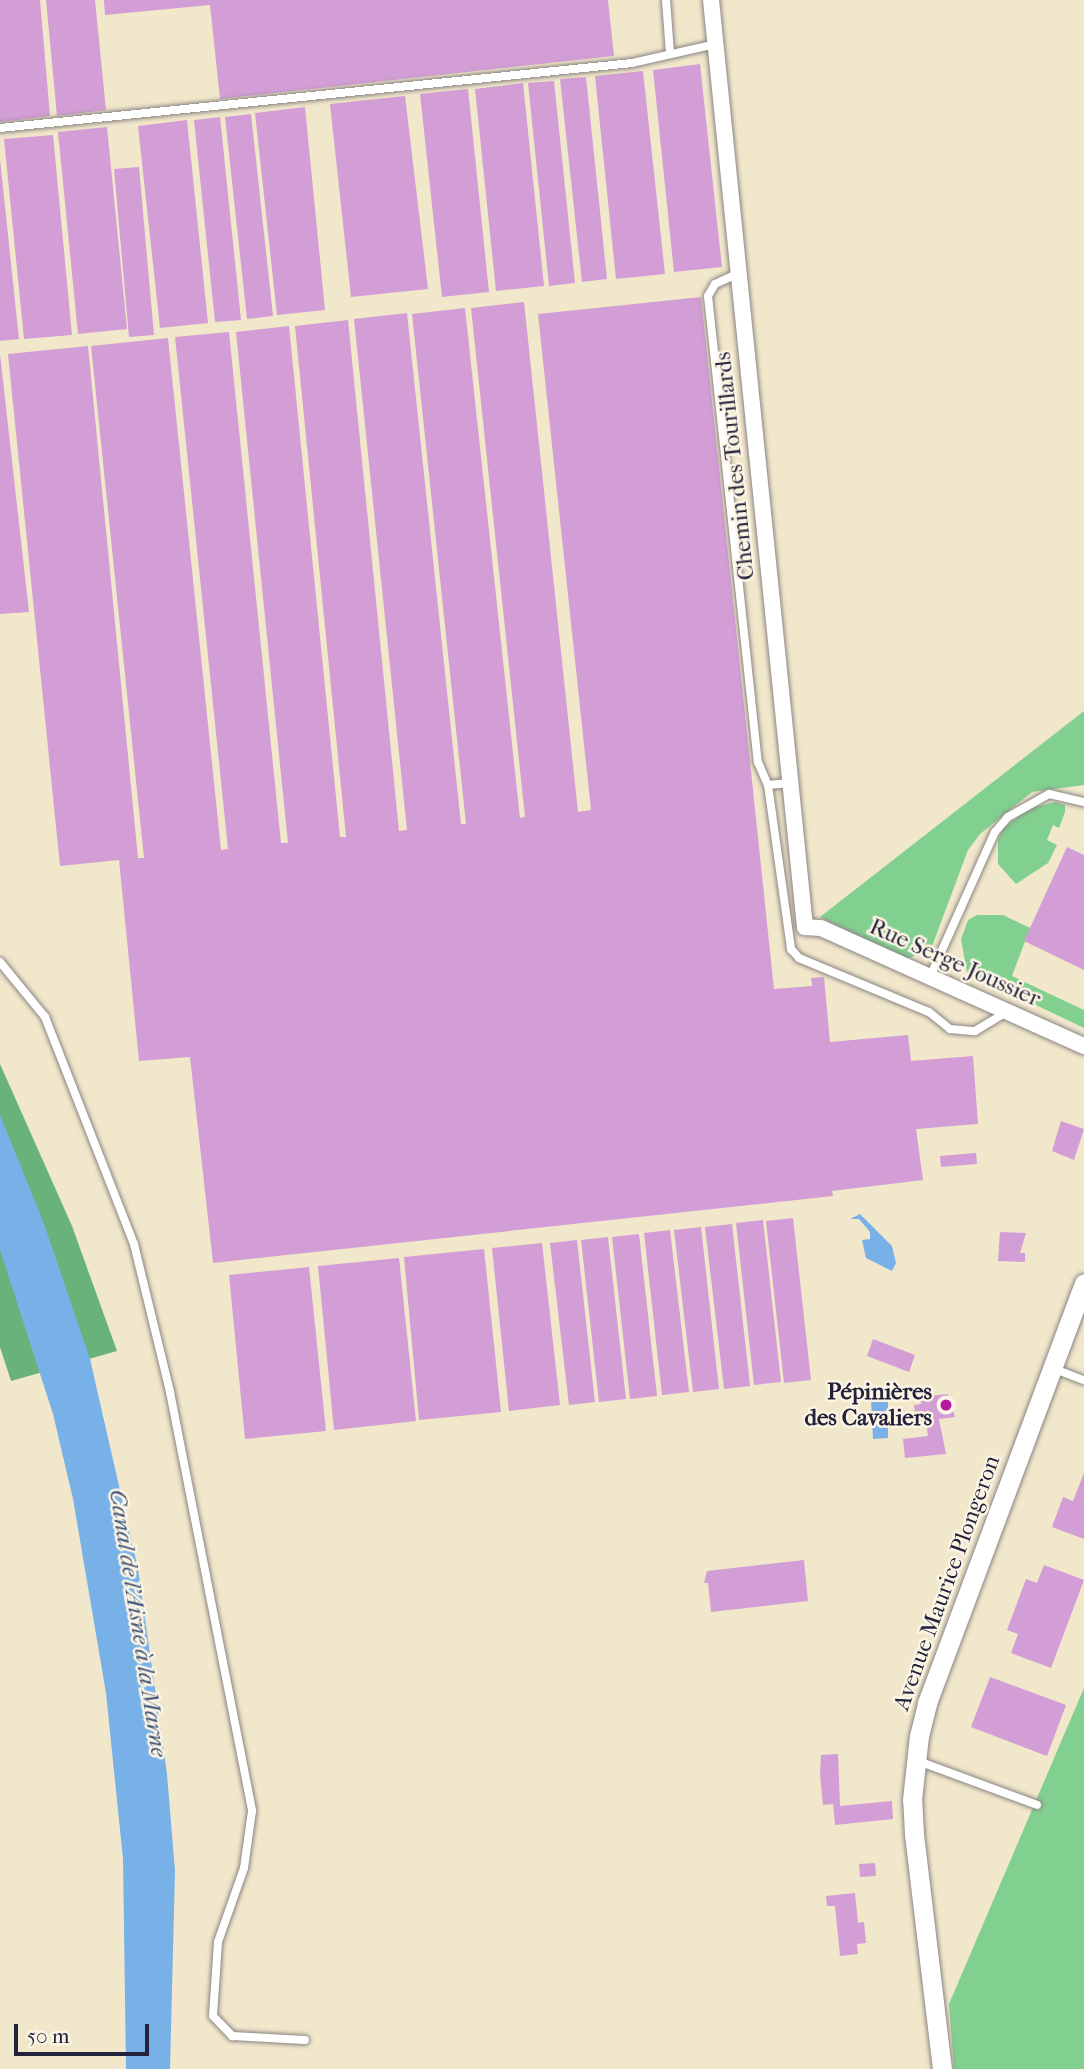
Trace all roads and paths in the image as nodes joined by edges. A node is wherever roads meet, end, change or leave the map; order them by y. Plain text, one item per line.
1 (666, 0) edge
2 (711, 0) edge
3 (716, 44) junction
4 (670, 53) junction
5 (0, 128) edge
6 (739, 273) junction
7 (790, 783) junction
8 (768, 785) junction
9 (1084, 802) edge
10 (805, 927) joint
11 (0, 962) edge
12 (930, 977) junction
13 (1007, 1012) junction
14 (1084, 1046) edge
15 (1084, 1283) edge
16 (1052, 1368) junction
17 (1084, 1380) edge
18 (915, 1760) junction
19 (1037, 1805) dead end
20 (304, 2040) dead end
21 (942, 2069) edge

1 - 4 lane
2 - 3 street, Chemin des Tourillards
3 - 4 lane
3 - 6 street, Chemin des Tourillards
4 - 5 lane
6 - 7 street, Chemin des Tourillards
6 - 8 lane
7 - 8 lane
7 - 10 street, Chemin des Tourillards
8 - 13 lane
9 - 12 lane
10 - 12 street, Rue Serge Joussier
11 - 20 lane
12 - 13 street, Rue Serge Joussier
13 - 14 street, Rue Serge Joussier
15 - 16 street, Avenue Maurice Plongeron
16 - 17 lane
16 - 18 street, Avenue Maurice Plongeron
18 - 19 lane
18 - 21 street, Avenue Maurice Plongeron

